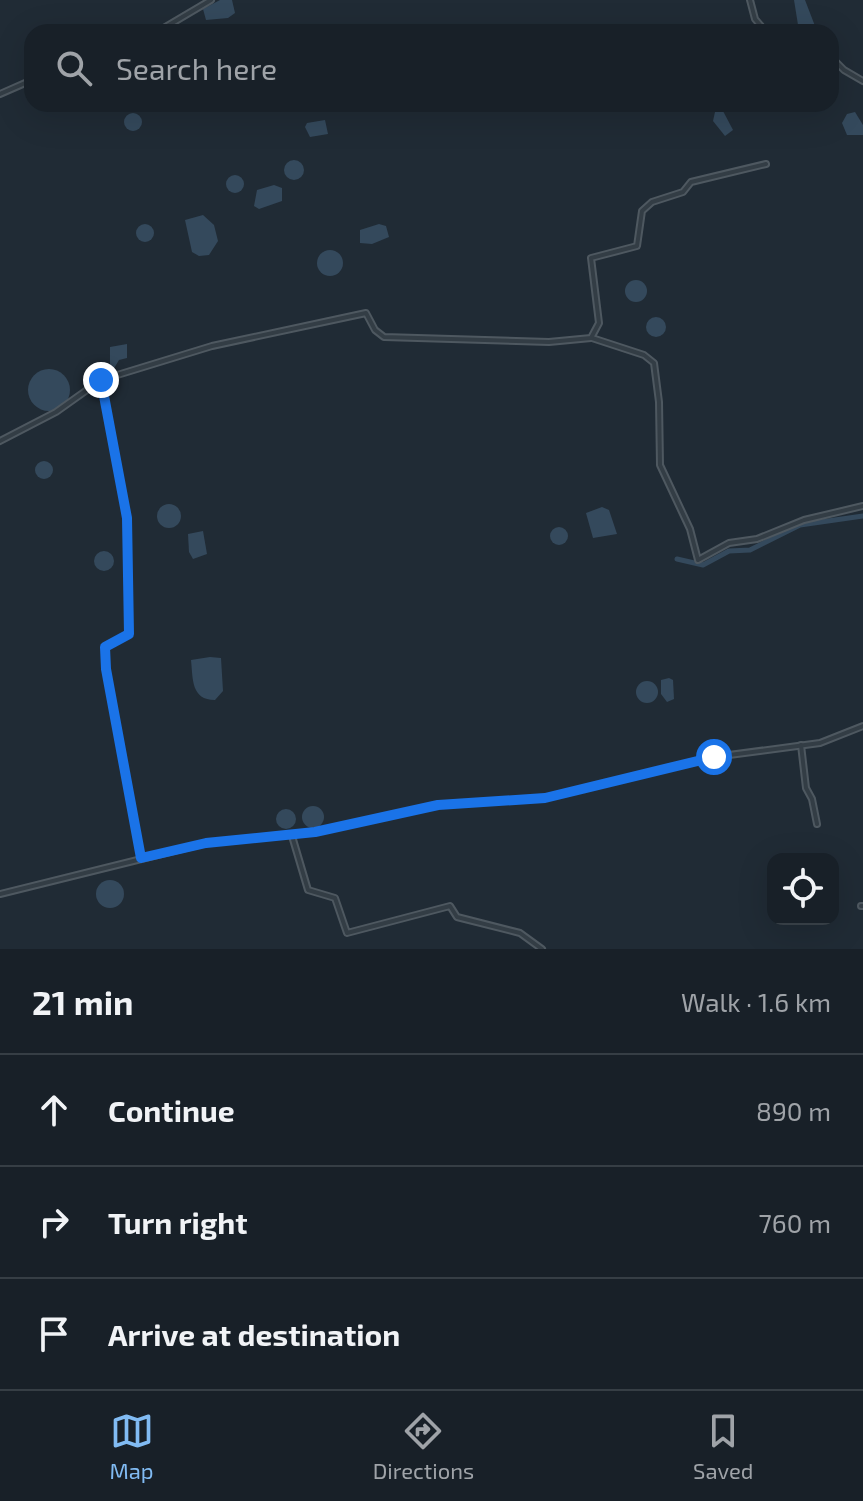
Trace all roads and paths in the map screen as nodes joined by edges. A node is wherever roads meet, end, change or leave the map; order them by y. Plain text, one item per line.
1 (211, 0) edge
2 (750, 0) edge
3 (170, 24) edge
4 (759, 24) edge
5 (839, 65) edge
6 (863, 81) edge
7 (24, 84) edge
8 (0, 94) edge
9 (766, 164) dead end
10 (591, 338) junction
11 (101, 380) junction
12 (0, 441) edge
13 (863, 506) edge
14 (863, 726) edge
15 (801, 745) junction
16 (817, 824) dead end
17 (292, 836) junction
18 (141, 858) junction
19 (0, 894) edge
20 (542, 949) edge

1 - 3 street
2 - 4 street
5 - 6 street
7 - 8 street
9 - 10 street
10 - 11 street
10 - 13 street
11 - 12 street
11 - 18 street
14 - 15 street
15 - 16 street
15 - 17 street
17 - 18 street
17 - 20 street
18 - 19 street

